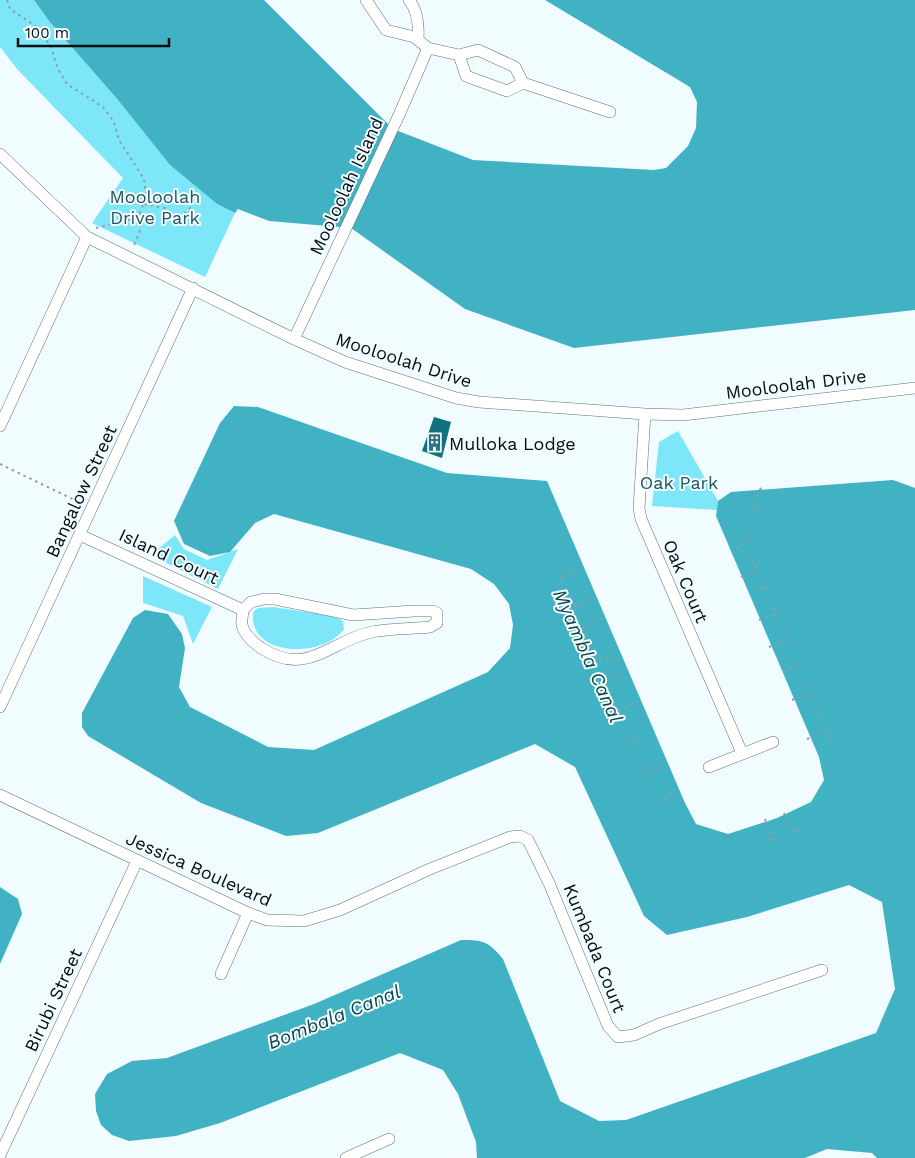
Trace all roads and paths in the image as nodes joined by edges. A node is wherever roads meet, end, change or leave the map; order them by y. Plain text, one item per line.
1 (7, 0) edge
2 (366, 0) edge
3 (409, 0) edge
4 (418, 39) junction
5 (428, 48) junction
6 (459, 55) junction
7 (522, 83) junction
8 (610, 112) dead end
9 (0, 155) edge
10 (144, 204) junction
11 (191, 207) dead end
12 (140, 214) junction
13 (96, 228) dead end
14 (87, 238) junction
15 (130, 258) junction
16 (193, 288) junction
17 (294, 339) junction
18 (915, 388) edge
19 (645, 414) junction
20 (0, 426) edge
21 (0, 464) edge
22 (761, 485) dead end
23 (92, 508) junction
24 (759, 509) dead end
25 (744, 530) dead end
26 (80, 535) junction
27 (732, 554) dead end
28 (749, 556) dead end
29 (580, 568) dead end
30 (559, 572) dead end
31 (561, 577) junction
32 (741, 577) dead end
33 (762, 581) dead end
34 (563, 582) dead end
35 (763, 587) junction
36 (755, 590) dead end
37 (765, 592) dead end
38 (593, 598) dead end
39 (572, 600) dead end
40 (575, 606) junction
41 (773, 608) dead end
42 (243, 610) junction
43 (578, 612) dead end
44 (775, 614) junction
45 (353, 615) junction
46 (602, 619) dead end
47 (777, 619) dead end
48 (759, 620) dead end
49 (586, 635) dead end
50 (786, 635) dead end
51 (354, 637) junction
52 (788, 640) junction
53 (789, 643) dead end
54 (769, 647) dead end
55 (593, 649) dead end
56 (618, 660) dead end
57 (799, 665) dead end
58 (783, 671) dead end
59 (622, 672) dead end
60 (806, 686) dead end
61 (609, 691) dead end
62 (809, 693) junction
63 (792, 700) dead end
64 (812, 700) dead end
65 (638, 702) dead end
66 (0, 707) edge
67 (619, 711) dead end
68 (818, 711) dead end
69 (627, 731) dead end
70 (826, 732) junction
71 (644, 737) dead end
72 (807, 739) dead end
73 (773, 742) dead end
74 (832, 745) dead end
75 (742, 753) junction
76 (642, 766) dead end
77 (664, 766) dead end
78 (708, 768) dead end
79 (675, 792) dead end
80 (0, 795) edge
81 (658, 802) dead end
82 (784, 813) dead end
83 (765, 819) dead end
84 (804, 828) dead end
85 (776, 838) dead end
86 (528, 840) joint
87 (771, 840) junction
88 (767, 841) dead end
89 (137, 861) junction
90 (248, 913) junction
91 (822, 970) dead end
92 (221, 974) dead end
93 (389, 1139) dead end
94 (0, 1155) edge
95 (346, 1158) edge

1 - 10 path
2 - 4 street
3 - 4 street
4 - 5 street
5 - 6 street
5 - 17 street, Mooloolah Island
6 - 7 street
6 - 7 street
7 - 8 street
9 - 14 street, Mooloolah Drive
10 - 11 path
10 - 12 path
12 - 13 path
12 - 15 path
14 - 15 street, Mooloolah Drive
14 - 20 street
15 - 16 street, Mooloolah Drive
16 - 17 street, Mooloolah Drive
16 - 23 street, Bangalow Street
17 - 19 street, Mooloolah Drive
18 - 19 street, Mooloolah Drive
19 - 75 street, Oak Court
21 - 23 path
22 - 24 path
23 - 26 street, Bangalow Street
25 - 27 path
26 - 42 street, Island Court
26 - 66 street, Bangalow Street
28 - 32 path
29 - 31 path
30 - 31 path
31 - 34 path
33 - 35 path
35 - 36 path
35 - 37 path
38 - 40 path
39 - 40 path
40 - 43 path
41 - 44 path
42 - 45 street
42 - 51 street
44 - 47 path
44 - 48 path
45 - 51 street
45 - 51 street
46 - 49 path
50 - 52 path
52 - 53 path
52 - 54 path
55 - 56 path
57 - 58 path
59 - 61 path
60 - 62 path
62 - 63 path
62 - 64 path
65 - 67 path
68 - 70 path
69 - 71 path
70 - 72 path
70 - 74 path
73 - 75 street
75 - 78 street
76 - 77 path
79 - 81 path
80 - 89 street, Jessica Boulevard
82 - 84 path
83 - 87 path
85 - 87 path
86 - 90 street, Jessica Boulevard
86 - 91 street, Kumbada Court
87 - 88 path
89 - 90 street, Jessica Boulevard
89 - 94 street, Birubi Street
90 - 92 street
93 - 95 street

